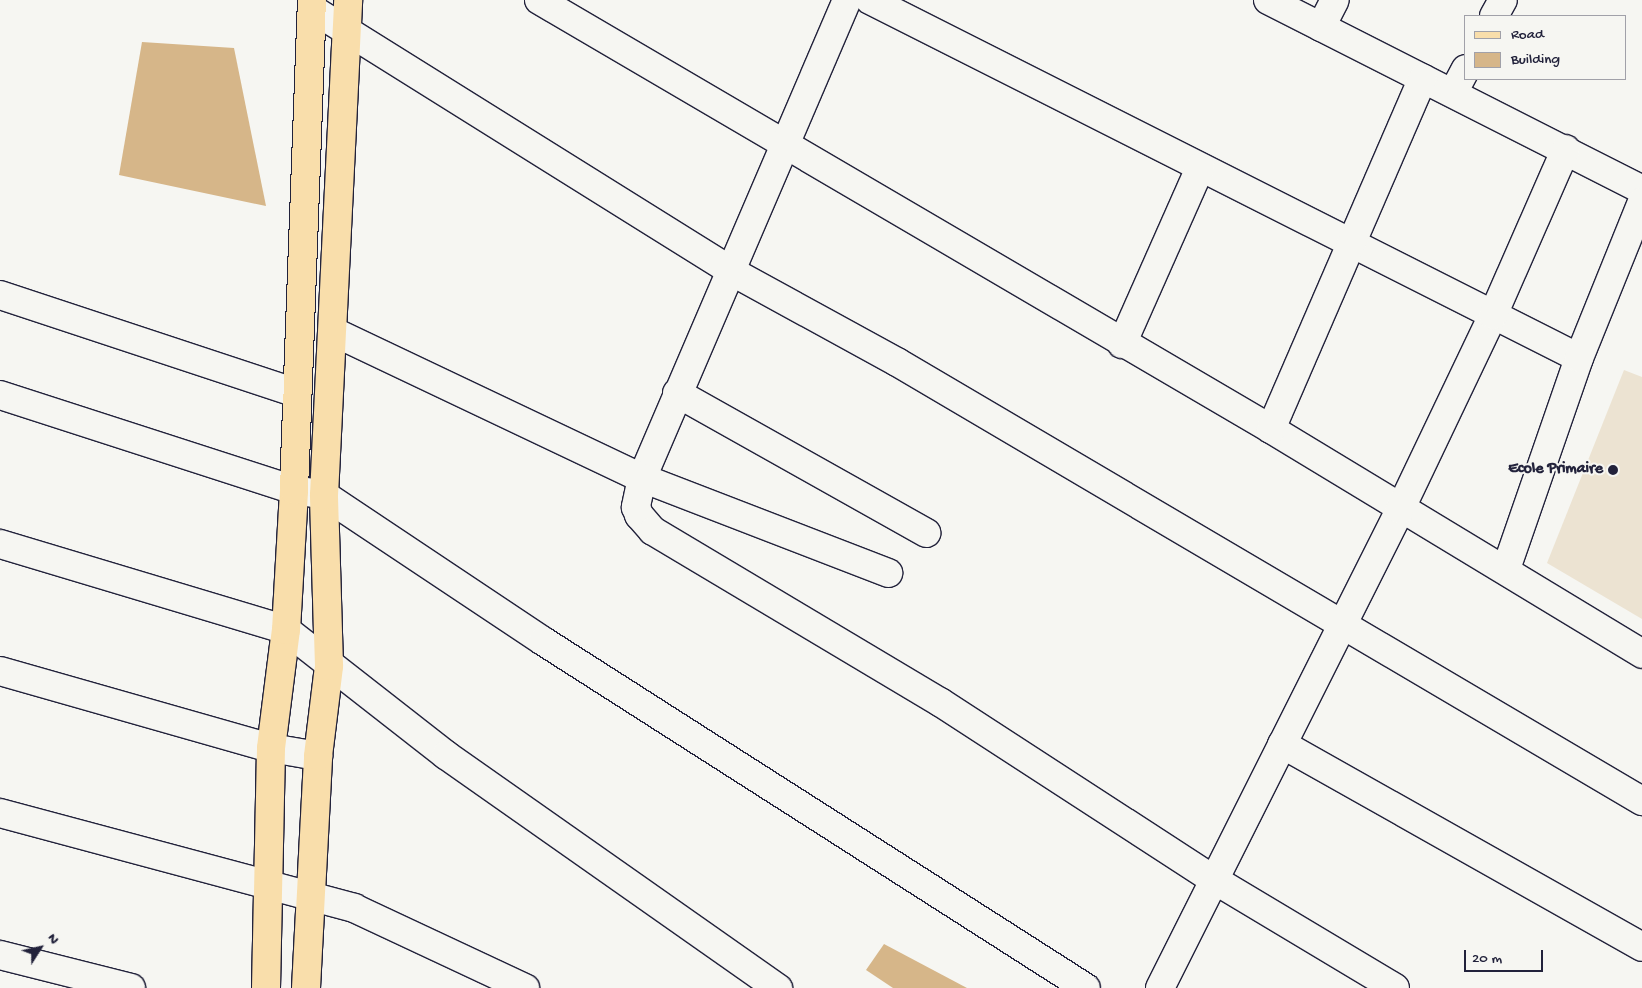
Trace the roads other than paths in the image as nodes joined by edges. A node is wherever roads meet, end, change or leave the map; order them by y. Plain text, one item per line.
1 (348, 0) edge
2 (540, 0) edge
3 (848, 0) edge
4 (870, 0) edge
5 (1268, 0) edge
6 (1334, 0) edge
7 (1503, 0) edge
8 (312, 5) edge
9 (1495, 15) edge
10 (1322, 27) junction
11 (348, 30) junction
12 (1423, 78) junction
13 (1460, 81) edge
14 (783, 145) junction
15 (1566, 149) junction
16 (1200, 168) junction
17 (1642, 190) edge
18 (1642, 202) edge
19 (1353, 246) junction
20 (729, 270) junction
21 (0, 295) edge
22 (1493, 315) junction
23 (334, 332) junction
24 (1122, 344) junction
25 (1579, 358) junction
26 (297, 393) junction
27 (677, 393) junction
28 (0, 395) edge
29 (1271, 430) junction
30 (642, 478) junction
31 (294, 490) junction
32 (324, 495) junction
33 (1400, 510) junction
34 (926, 533) dead end
35 (0, 544) edge
36 (1506, 569) junction
37 (888, 572) dead end
38 (1340, 623) junction
39 (286, 630) junction
40 (1642, 654) edge
41 (329, 666) junction
42 (0, 671) edge
43 (1282, 744) junction
44 (271, 748) junction
45 (318, 756) junction
46 (1642, 802) edge
47 (0, 813) edge
48 (1213, 879) junction
49 (268, 883) junction
50 (310, 894) junction
51 (1642, 947) edge
52 (0, 955) edge
53 (131, 988) edge
54 (266, 988) edge
55 (306, 988) edge
56 (525, 988) edge
57 (778, 988) edge
58 (1086, 988) edge
59 (1160, 988) edge
60 (1395, 988) edge

1 - 11 main road
2 - 14 street
3 - 14 street
4 - 16 street
5 - 10 street
6 - 10 street
7 - 9 street
8 - 11 street
8 - 26 main road
10 - 12 street
11 - 20 street
11 - 23 main road
12 - 13 street
12 - 19 street
13 - 15 street
14 - 20 street
14 - 24 street
15 - 17 street
15 - 22 street
16 - 19 street
16 - 24 street
18 - 25 street
19 - 22 street
19 - 29 street
20 - 27 street
20 - 38 street
21 - 26 street
22 - 25 street
22 - 33 street
23 - 30 street
23 - 32 main road
24 - 29 street
25 - 36 street
26 - 31 main road
27 - 30 street
27 - 34 street
28 - 31 street
29 - 33 street
30 - 37 street
30 - 48 street
31 - 32 street
31 - 39 main road
32 - 41 main road
32 - 58 street
33 - 36 street
33 - 38 street
35 - 39 street
36 - 40 street
38 - 43 street
38 - 46 street
39 - 41 street
39 - 44 main road
41 - 45 main road
41 - 57 street
42 - 44 street
43 - 48 street
43 - 51 street
44 - 45 street
44 - 49 main road
45 - 50 main road
47 - 49 street
48 - 59 street
48 - 60 street
49 - 50 street
49 - 54 main road
50 - 55 main road
50 - 56 street
52 - 53 street

